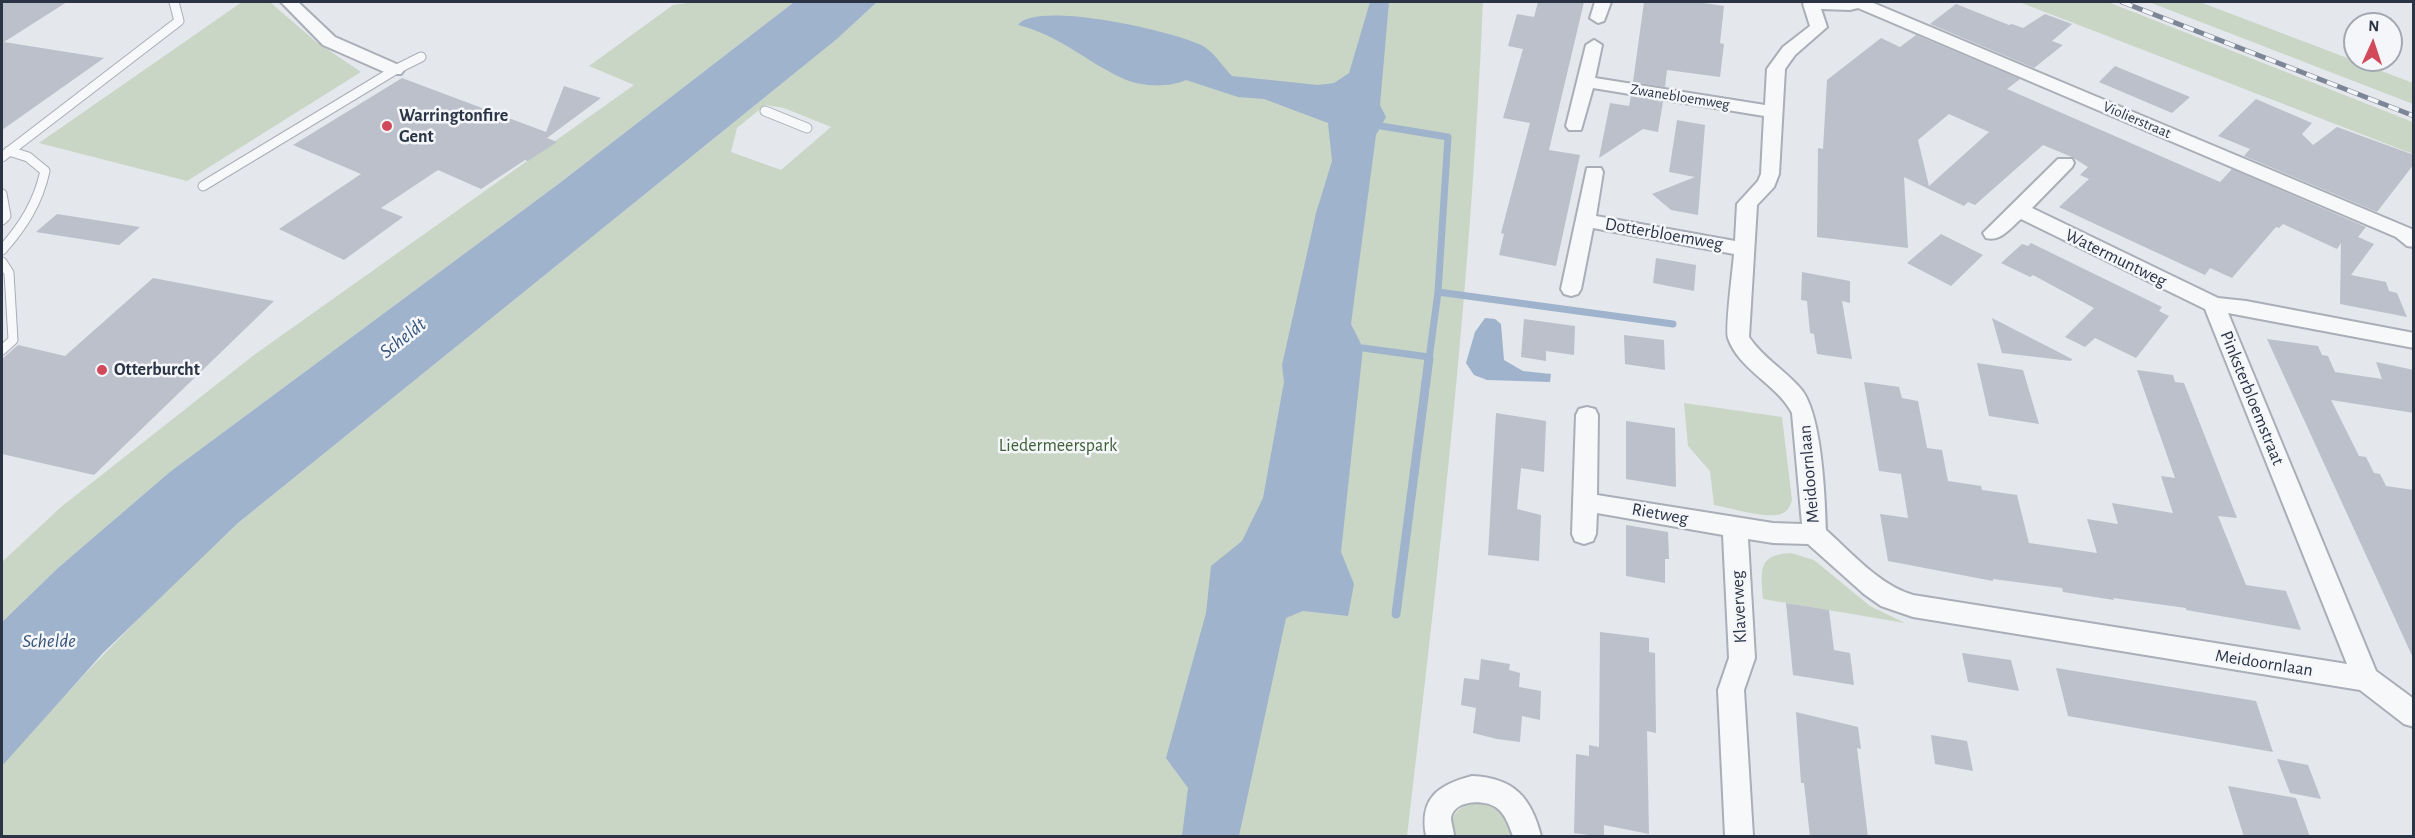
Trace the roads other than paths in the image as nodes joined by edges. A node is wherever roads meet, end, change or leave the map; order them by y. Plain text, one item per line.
1 (174, 2) edge
2 (289, 2) edge
3 (1603, 2) edge
4 (1802, 3) edge
5 (1855, 3) edge
6 (1598, 18) dead end
7 (1819, 27) junction
8 (1594, 45) dead end
9 (421, 57) dead end
10 (395, 70) junction
11 (1586, 82) junction
12 (765, 111) dead end
13 (1773, 112) junction
14 (1575, 126) dead end
15 (807, 128) dead end
16 (5, 154) edge
17 (2065, 163) dead end
18 (1594, 172) dead end
19 (203, 186) dead end
20 (2, 194) edge
21 (2019, 210) junction
22 (2, 220) edge
23 (1585, 220) junction
24 (1993, 232) dead end
25 (2414, 241) edge
26 (1744, 249) junction
27 (2, 250) edge
28 (2, 262) edge
29 (1571, 289) dead end
30 (2214, 305) junction
31 (2414, 341) edge
32 (2, 350) edge
33 (1587, 415) dead end
34 (1585, 502) junction
35 (1735, 527) junction
36 (1584, 534) dead end
37 (1814, 534) junction
38 (2366, 679) junction
39 (2414, 715) edge
40 (1440, 837) edge
41 (1527, 837) edge
42 (1739, 837) edge

1 - 16 lane
2 - 10 street
3 - 6 street
4 - 5 street
4 - 7 street
5 - 7 street, Meidoornlaan
5 - 25 street, Violierstraat
7 - 13 street, Meidoornlaan
8 - 11 street
9 - 10 lane
10 - 19 lane
11 - 13 street, Zwanebloemweg
11 - 14 street
12 - 15 lane
13 - 26 street, Meidoornlaan
16 - 27 lane
17 - 21 street
18 - 23 street, Dotterbloemweg
20 - 22 lane
21 - 24 street
21 - 30 street, Watermuntweg
23 - 26 street, Dotterbloemweg
23 - 29 street, Dotterbloemweg
26 - 37 street, Meidoornlaan
28 - 32 lane
30 - 31 street, Pinksterbloemstraat
30 - 38 street, Pinksterbloemstraat
33 - 34 street
34 - 35 street, Rietweg
34 - 36 street
35 - 37 street
35 - 42 street, Klaverweg
37 - 38 street, Meidoornlaan
38 - 39 street
40 - 41 street

